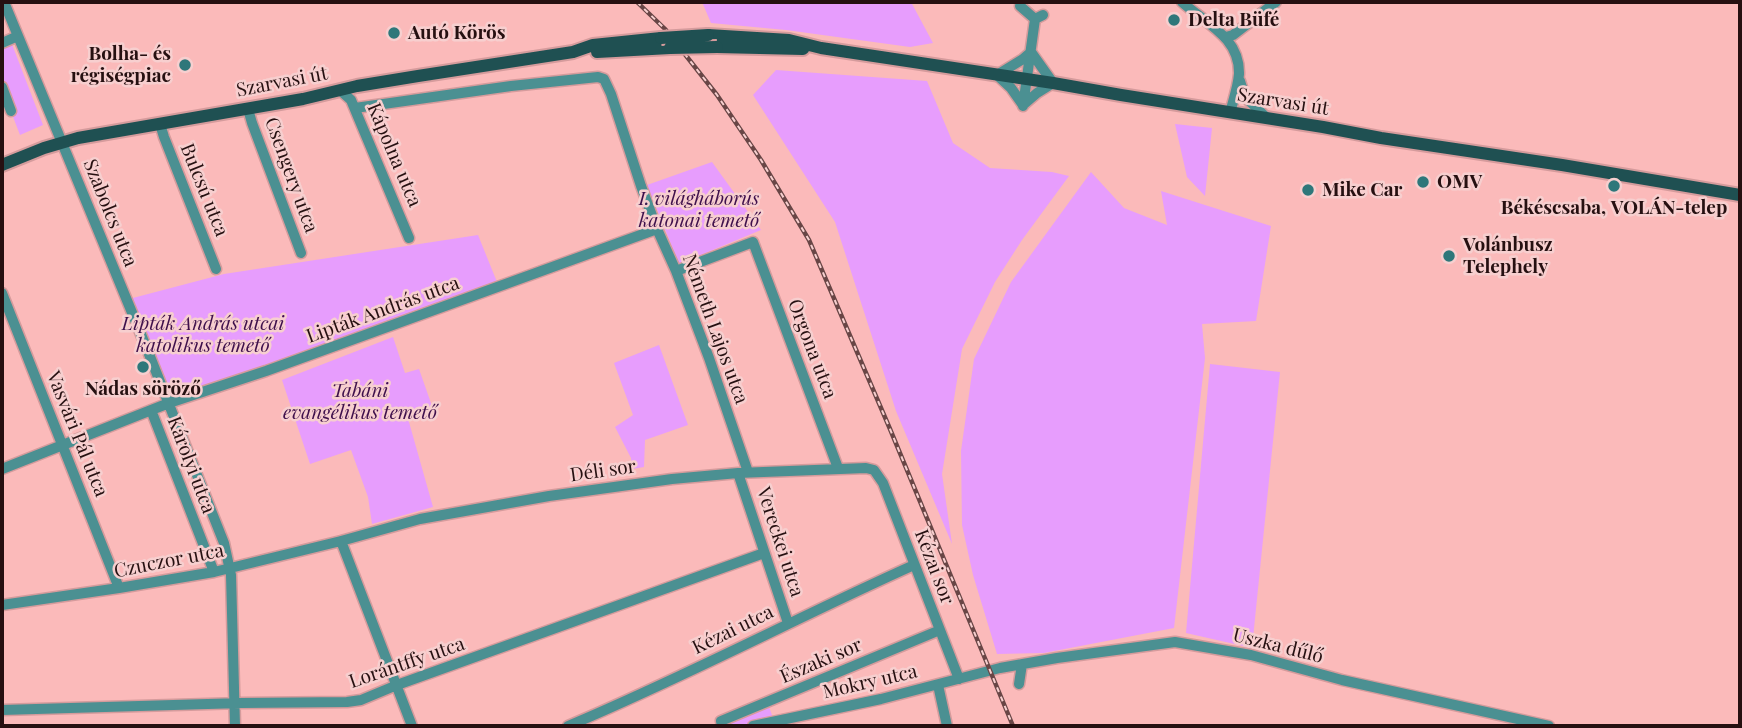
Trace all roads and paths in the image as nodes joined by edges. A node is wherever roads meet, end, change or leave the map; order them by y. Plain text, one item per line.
1 (4, 2) edge
2 (1182, 2) edge
3 (1276, 2) edge
4 (1020, 6) dead end
5 (18, 36) junction
6 (1226, 37) junction
7 (2, 43) edge
8 (666, 43) junction
9 (821, 48) junction
10 (1031, 52) junction
11 (997, 75) junction
12 (1239, 77) junction
13 (1027, 79) junction
14 (1053, 83) junction
15 (2, 87) edge
16 (340, 90) junction
17 (1023, 107) junction
18 (248, 108) junction
19 (355, 108) junction
20 (11, 111) dead end
21 (1230, 113) junction
22 (1267, 118) junction
23 (160, 124) junction
24 (62, 142) junction
25 (2, 165) edge
26 (1740, 195) edge
27 (657, 229) junction
28 (410, 238) dead end
29 (301, 253) dead end
30 (216, 269) dead end
31 (676, 271) junction
32 (2, 293) edge
33 (169, 403) junction
34 (151, 410) junction
35 (63, 446) junction
36 (2, 468) edge
37 (838, 468) junction
38 (874, 470) joint
39 (743, 472) junction
40 (341, 541) junction
41 (764, 553) junction
42 (914, 565) junction
43 (231, 567) junction
44 (214, 572) junction
45 (119, 588) junction
46 (2, 605) edge
47 (788, 623) junction
48 (940, 630) junction
49 (1022, 664) junction
50 (995, 669) joint
51 (959, 679) junction
52 (1019, 684) dead end
53 (397, 685) junction
54 (938, 685) junction
55 (235, 704) junction
56 (2, 710) edge
57 (235, 726) edge
58 (412, 726) edge
59 (568, 726) edge
60 (722, 726) edge
61 (752, 726) edge
62 (947, 726) edge
63 (1549, 726) edge

1 - 5 street, Szabolcs utca
2 - 6 street
3 - 6 street
4 - 10 street
5 - 7 street
5 - 24 street, Szabolcs utca
6 - 12 street
8 - 9 main road, Szarvasi út, bridge
8 - 9 main road, Szarvasi út, bridge
8 - 16 main road, Szarvasi út
9 - 11 main road, Szarvasi út
10 - 11 street
10 - 13 street
10 - 14 street
11 - 13 main road, Szarvasi út
11 - 17 street
12 - 21 street
12 - 22 street
13 - 14 main road, Szarvasi út
13 - 17 street
14 - 17 street
14 - 21 main road, Szarvasi út
15 - 20 street
16 - 18 main road, Szarvasi út
16 - 19 street, Kápolna utca
18 - 23 main road, Szarvasi út
18 - 29 street, Csengery utca
19 - 27 street, Németh Lajos utca
19 - 28 street, Kápolna utca
21 - 22 main road, Szarvasi út
22 - 26 main road, Szarvasi út
23 - 24 main road, Szarvasi út
23 - 30 street, Bulcsú utca
24 - 25 main road, Szarvasi út
24 - 33 street, Szabolcs utca
27 - 31 street, Németh Lajos utca
27 - 33 street, Lipták András utca
31 - 37 street, Orgona utca
31 - 39 street, Németh Lajos utca
32 - 35 street, Vasvári Pál utca
33 - 34 street, Lipták András utca
33 - 43 street, Szabolcs utca
34 - 35 street, Lipták András utca
34 - 44 street, Károlyi utca
35 - 36 street, Lipták András utca
35 - 45 street, Vasvári Pál utca
37 - 38 street, Déli sor
37 - 39 street, Déli sor
38 - 42 street, Kézai sor
39 - 40 street, Déli sor
39 - 41 street, Vereckei utca
40 - 43 street, Czuczor utca
40 - 53 street
41 - 47 street, Vereckei utca
41 - 53 street, Lorántffy utca
42 - 47 street, Kézai utca
42 - 48 street, Kézai sor
43 - 44 street, Czuczor utca
43 - 55 street
44 - 45 street, Czuczor utca
45 - 46 street, Czuczor utca
47 - 59 street, Kézai utca
48 - 51 street, Kézai sor
48 - 60 street, Északi sor
49 - 50 street, Uszka dűlő
49 - 52 street
49 - 63 street, Uszka dűlő
50 - 51 street, Mokry utca
51 - 54 street, Mokry utca
53 - 55 street, Lorántffy utca
53 - 58 street
54 - 61 street, Mokry utca
54 - 62 street
55 - 56 street, Lorántffy utca
55 - 57 street

